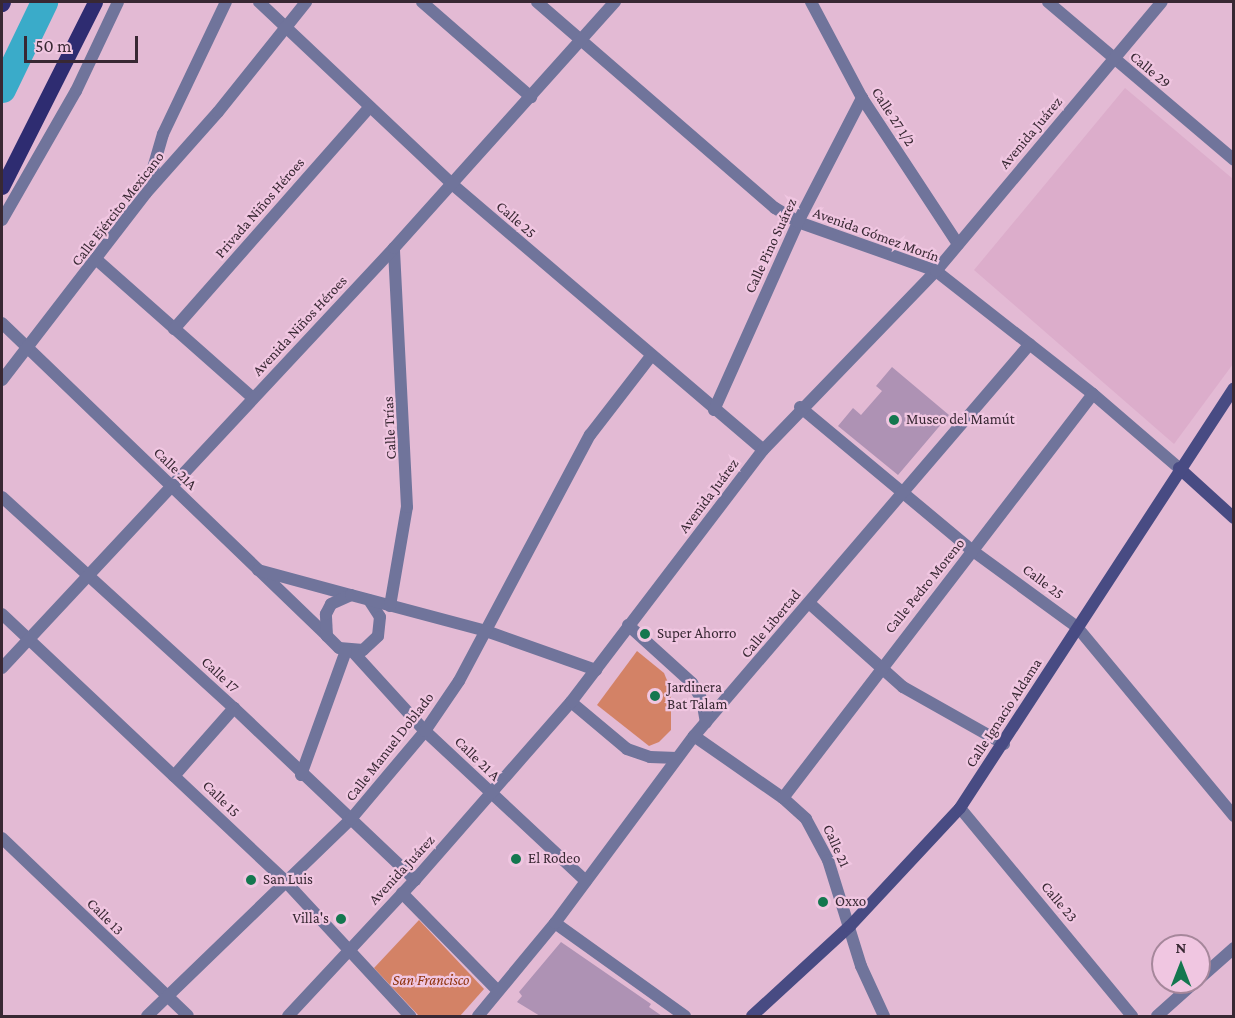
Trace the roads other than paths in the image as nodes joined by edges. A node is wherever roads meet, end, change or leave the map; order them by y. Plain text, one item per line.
1 (95, 2) edge
2 (118, 2) edge
3 (226, 2) edge
4 (259, 2) edge
5 (306, 2) edge
6 (422, 2) edge
7 (537, 2) edge
8 (615, 2) edge
9 (811, 2) edge
10 (1048, 2) edge
11 (1162, 2) edge
12 (286, 27) junction
13 (581, 40) junction
14 (1113, 59) junction
15 (531, 97) junction
16 (862, 98) junction
17 (369, 108) junction
18 (1233, 160) edge
19 (452, 184) junction
20 (2, 187) edge
21 (146, 193) junction
22 (2, 220) edge
23 (798, 222) junction
24 (958, 244) junction
25 (394, 248) junction
26 (97, 260) junction
27 (936, 271) junction
28 (2, 323) edge
29 (174, 329) junction
30 (1030, 344) junction
31 (26, 349) junction
32 (651, 356) junction
33 (2, 380) edge
34 (1233, 388) edge
35 (1093, 394) junction
36 (253, 398) junction
37 (800, 407) junction
38 (714, 410) junction
39 (763, 450) junction
40 (1179, 468) junction
41 (171, 485) junction
42 (903, 494) junction
43 (2, 497) edge
44 (1233, 518) edge
45 (973, 551) junction
46 (258, 570) junction
47 (87, 574) junction
48 (351, 595) junction
49 (369, 600) junction
50 (808, 603) junction
51 (390, 606) junction
52 (2, 614) edge
53 (628, 625) junction
54 (1077, 627) junction
55 (486, 631) junction
56 (327, 636) junction
57 (28, 640) junction
58 (350, 651) junction
59 (2, 668) edge
60 (878, 669) junction
61 (596, 670) junction
62 (571, 702) junction
63 (234, 708) junction
64 (706, 723) junction
65 (425, 730) junction
66 (694, 736) junction
67 (1004, 744) junction
68 (677, 758) junction
69 (301, 775) junction
70 (174, 776) junction
71 (491, 794) junction
72 (783, 798) junction
73 (960, 808) junction
74 (1233, 816) edge
75 (351, 819) junction
76 (2, 838) edge
77 (415, 880) junction
78 (586, 881) junction
79 (286, 882) junction
80 (402, 893) junction
81 (555, 923) junction
82 (850, 926) junction
83 (1233, 948) edge
84 (348, 949) junction
85 (1211, 968) edge
86 (498, 991) junction
87 (1182, 994) edge
88 (165, 998) junction
89 (147, 1017) edge
90 (188, 1017) edge
91 (288, 1017) edge
92 (410, 1017) edge
93 (478, 1017) edge
94 (685, 1017) edge
95 (752, 1017) edge
96 (884, 1017) edge
97 (1132, 1017) edge
98 (1157, 1017) edge

1 - 20 main road
2 - 22 street
3 - 21 street
4 - 12 street, Calle 25
5 - 12 street, Calle Ejército Mexicano
6 - 15 street
7 - 13 street, Avenida Gómez Morín
8 - 13 street, Avenida Niños Héroes
9 - 16 street, Calle 27 1/2
10 - 14 street, Calle 29
11 - 14 street, Avenida Juárez
12 - 17 street, Calle 25
12 - 21 street, Calle Ejército Mexicano
13 - 15 street, Avenida Niños Héroes
13 - 23 street, Avenida Gómez Morín
14 - 18 street, Calle 29
14 - 24 street, Avenida Juárez
15 - 19 street, Avenida Niños Héroes
16 - 23 street, Calle Pino Suárez
16 - 24 street, Calle 27 1/2
17 - 19 street, Calle 25
17 - 29 street, Privada Niños Héroes
19 - 25 street, Avenida Niños Héroes
19 - 32 street, Calle 25
21 - 26 street, Calle Ejército Mexicano
23 - 27 street, Avenida Gómez Morín
23 - 38 street, Calle Pino Suárez
24 - 27 street, Avenida Juárez
25 - 36 street, Avenida Niños Héroes
25 - 51 street, Calle Trías
26 - 29 street
26 - 31 street, Calle Ejército Mexicano
27 - 30 street, Avenida Gómez Morín
27 - 37 street, Avenida Juárez
28 - 31 street, Calle 21A
29 - 36 street
30 - 35 street, Avenida Gómez Morín
30 - 42 street, Calle Libertad
31 - 33 street, Calle Ejército Mexicano
31 - 41 street, Calle 21A
32 - 38 street, Calle 25
32 - 55 street, Calle Manuel Doblado
34 - 40 main road, Calle Ignacio Aldama
35 - 40 street, Avenida Gómez Morín
35 - 45 street, Calle Pedro Moreno
36 - 41 street, Avenida Niños Héroes
37 - 39 street, Avenida Juárez
37 - 42 street, Calle 25
38 - 39 street, Calle 25
39 - 53 street, Avenida Juárez
40 - 44 main road, Avenida Gómez Morín
40 - 54 main road, Calle Ignacio Aldama
41 - 46 street, Calle 21A
41 - 47 street, Avenida Niños Héroes
42 - 45 street, Calle 25
42 - 50 street, Calle Libertad
43 - 47 street, Calle 17
45 - 54 street, Calle 25
45 - 60 street, Calle Pedro Moreno
46 - 48 street
46 - 56 street, Calle 21A
47 - 57 street, Avenida Niños Héroes
47 - 63 street, Calle 17
48 - 49 street
48 - 56 street
49 - 51 street
49 - 58 street
50 - 60 street
50 - 64 street, Calle Libertad
51 - 55 street
52 - 57 street, Calle 15
53 - 61 street, Avenida Juárez
53 - 64 street
54 - 67 main road, Calle Ignacio Aldama
54 - 74 street, Calle 25
55 - 61 street
55 - 65 street, Calle Manuel Doblado
56 - 58 street
57 - 59 street, Avenida Niños Héroes
57 - 70 street, Calle 15
58 - 65 street, Calle 21 A
58 - 69 street
60 - 67 street
60 - 72 street, Calle Pedro Moreno
61 - 62 street, Avenida Juárez
62 - 68 street
62 - 71 street, Avenida Juárez
63 - 69 street, Calle 17
63 - 70 street
64 - 66 street, Calle Libertad
65 - 71 street, Calle 21 A
65 - 75 street, Calle Manuel Doblado
66 - 68 street, Calle Libertad
66 - 72 street, Calle 21
67 - 73 main road, Calle Ignacio Aldama
68 - 78 street, Calle Libertad
69 - 75 street, Calle 17
70 - 79 street, Calle 15
71 - 77 street, Avenida Juárez
71 - 78 street, Calle 21 A
72 - 82 street, Calle 21
73 - 82 main road, Calle Ignacio Aldama
73 - 97 street, Calle 23
75 - 77 street, Calle 17
75 - 79 street, Calle Manuel Doblado
76 - 88 street, Calle 13
77 - 80 street, Avenida Juárez
78 - 81 street, Calle Libertad
79 - 84 street, Calle 15
79 - 88 street, Calle Manuel Doblado
80 - 84 street, Avenida Juárez
80 - 86 street
81 - 86 street, Calle Libertad
81 - 94 street
82 - 95 main road, Calle Ignacio Aldama
82 - 96 street, Calle 21
83 - 85 street
84 - 91 street, Avenida Juárez
84 - 92 street, Calle 15
86 - 93 street, Calle Libertad
87 - 98 street
88 - 89 street, Calle Manuel Doblado
88 - 90 street, Calle 13

